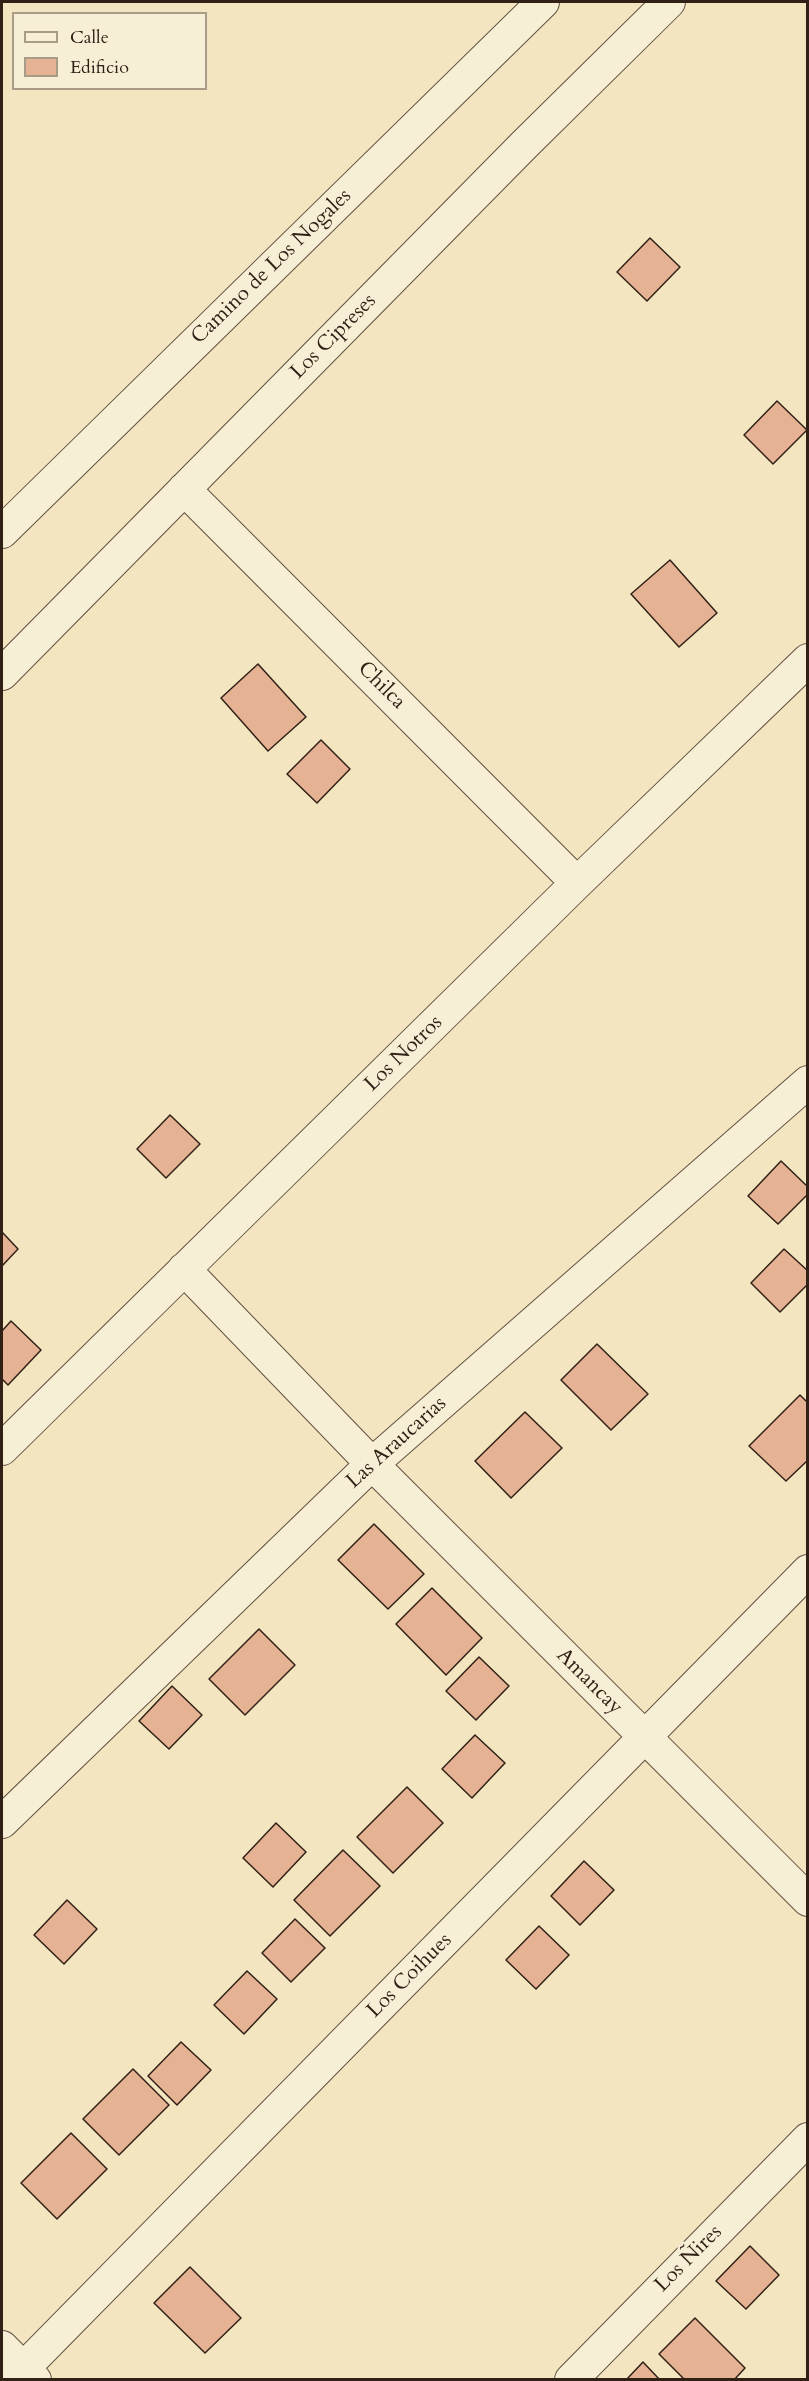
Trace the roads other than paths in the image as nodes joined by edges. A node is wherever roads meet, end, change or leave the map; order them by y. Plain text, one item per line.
1 (543, 2) edge
2 (669, 2) edge
3 (184, 489) junction
4 (2, 532) edge
5 (807, 660) edge
6 (2, 674) edge
7 (578, 883) junction
8 (807, 1082) edge
9 (184, 1269) junction
10 (2, 1449) edge
11 (372, 1464) junction
12 (807, 1571) edge
13 (644, 1737) junction
14 (2, 1822) edge
15 (807, 1900) edge
16 (807, 2139) edge
17 (2, 2347) edge
18 (23, 2376) edge
19 (571, 2379) edge

1 - 4 street, Camino de Los Nogales
2 - 3 street, Los Cipreses
3 - 6 street, Los Cipreses
3 - 7 street, Chilca
5 - 7 street, Los Notros
7 - 9 street, Los Notros
8 - 11 street, Las Araucarias
9 - 10 street, Los Notros
9 - 11 street, Amancay
11 - 13 street, Amancay
11 - 14 street, Las Araucarias
12 - 13 street, Los Coihues
13 - 15 street, Amancay
13 - 18 street, Los Coihues
16 - 19 street, Los Ñires
17 - 18 street

